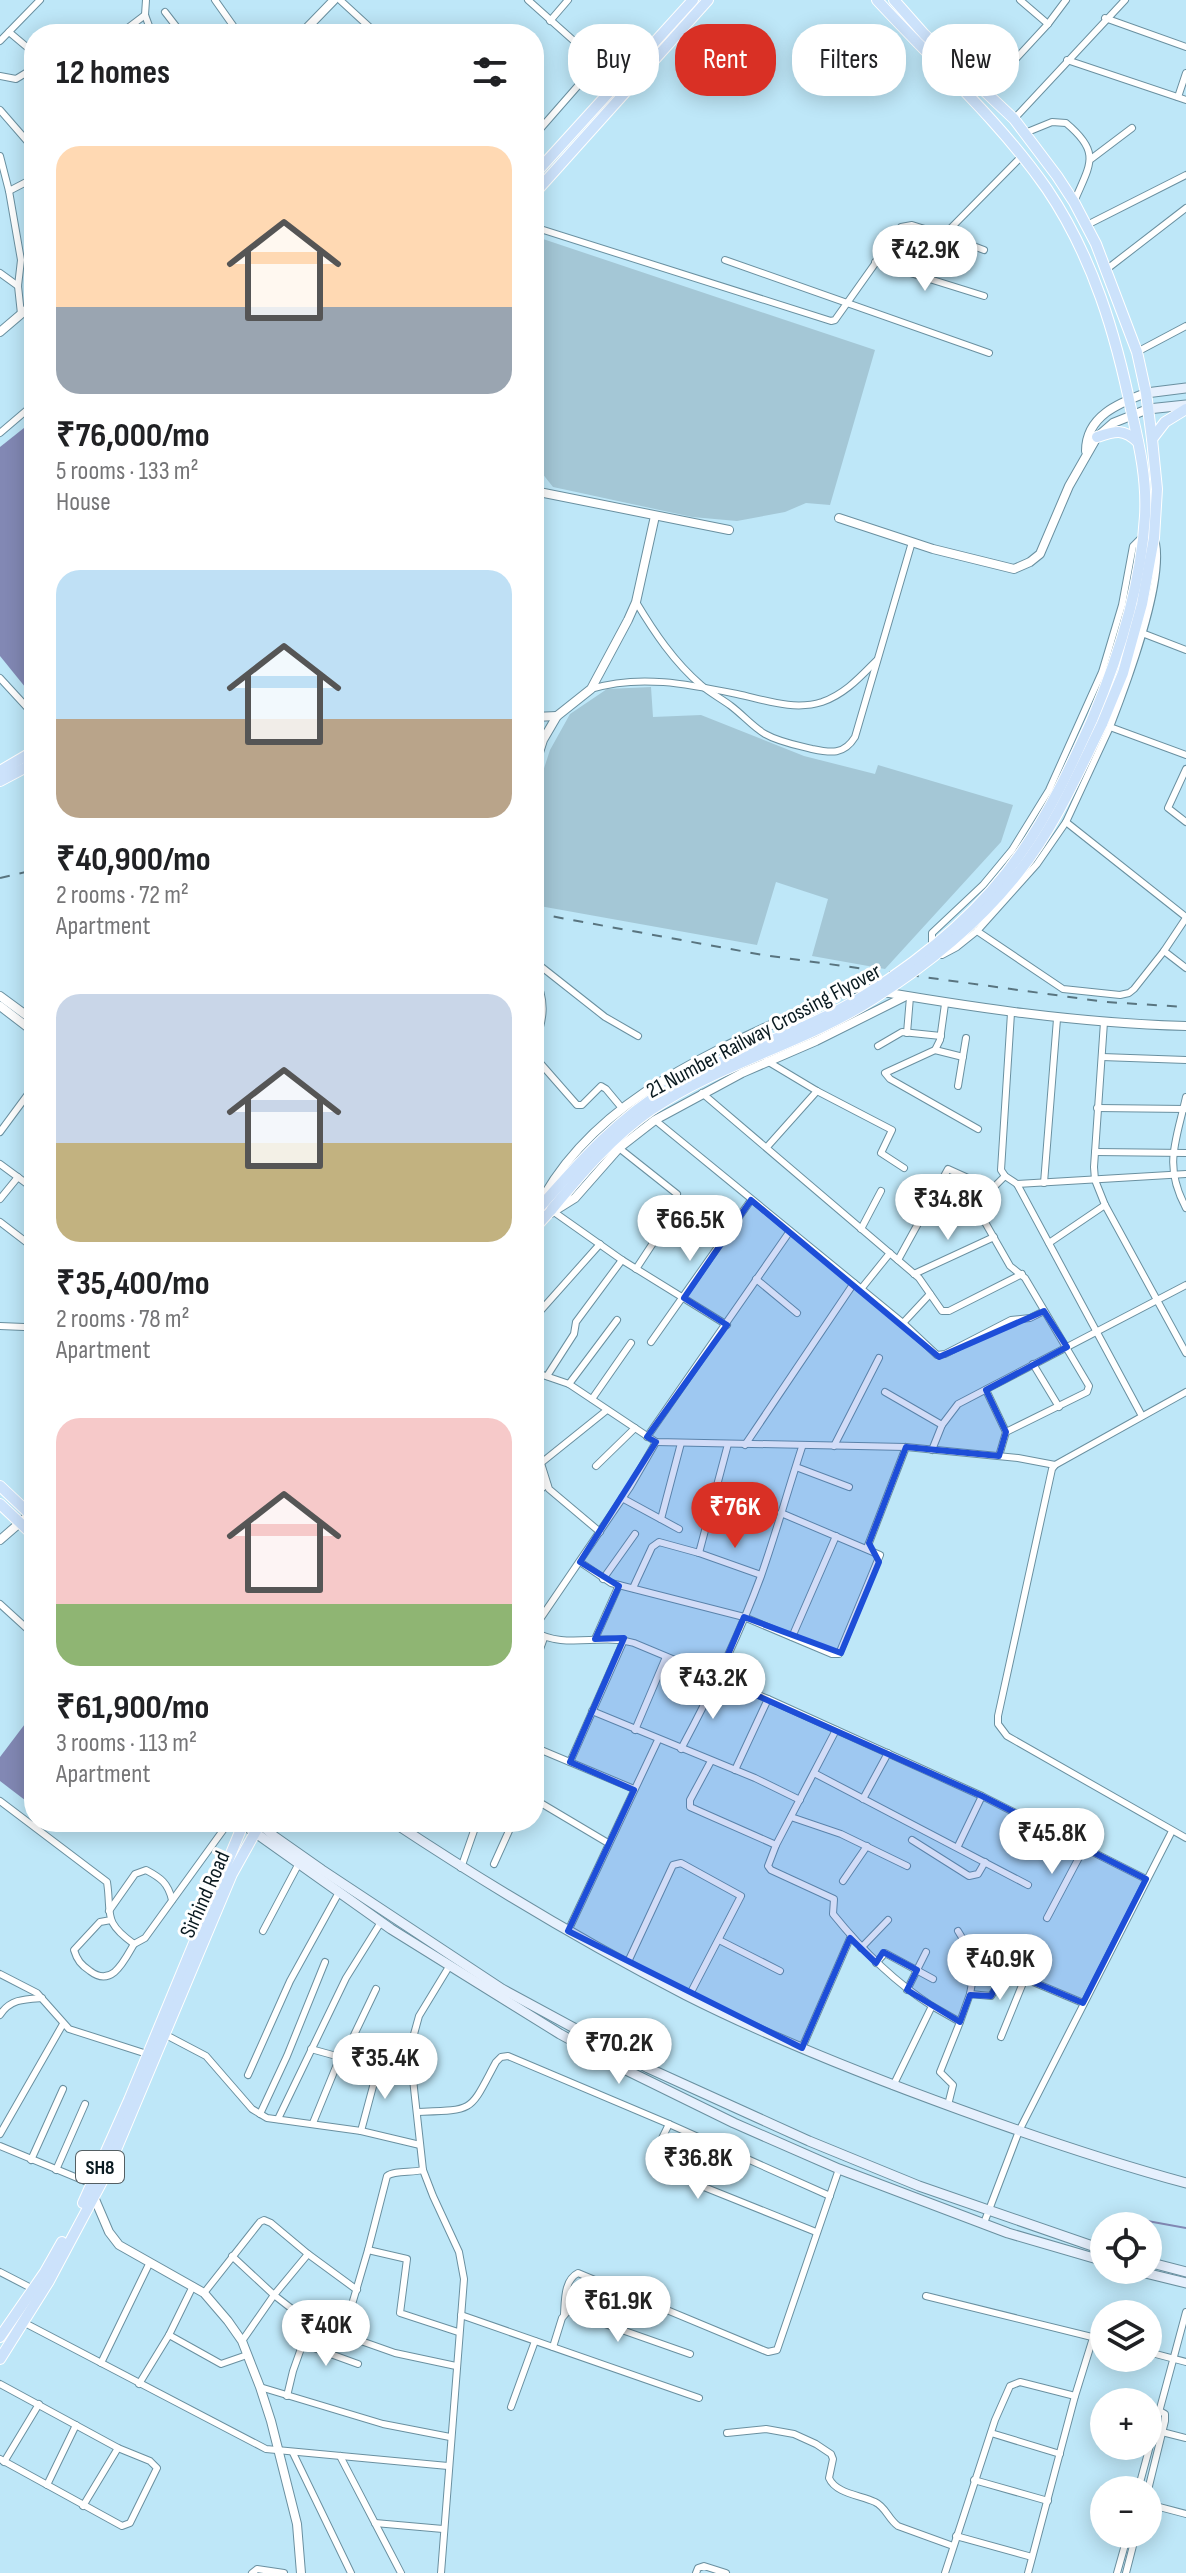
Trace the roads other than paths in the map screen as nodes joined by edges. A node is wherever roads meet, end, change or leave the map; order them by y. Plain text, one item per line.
1 (40, 0) edge
2 (146, 0) edge
3 (215, 0) edge
4 (334, 0) edge
5 (340, 0) edge
6 (528, 0) edge
7 (568, 0) edge
8 (693, 0) edge
9 (708, 0) edge
10 (877, 0) edge
11 (894, 0) edge
12 (1020, 0) edge
13 (1066, 0) edge
14 (1125, 0) edge
15 (165, 12) dead end
16 (145, 15) junction
17 (1105, 18) junction
18 (550, 21) junction
19 (133, 24) edge
20 (148, 24) edge
21 (174, 24) edge
22 (232, 24) edge
23 (311, 24) edge
24 (366, 24) edge
25 (1048, 24) junction
26 (9, 32) junction
27 (922, 32) edge
28 (568, 37) edge
29 (659, 38) edge
30 (0, 41) edge
31 (24, 45) edge
32 (1186, 47) edge
33 (1019, 55) edge
34 (1067, 60) junction
35 (1186, 73) edge
36 (24, 74) edge
37 (0, 76) edge
38 (569, 96) edge
39 (607, 96) edge
40 (989, 96) edge
41 (1182, 98) edge
42 (1, 113) edge
43 (1014, 119) junction
44 (544, 125) edge
45 (1132, 128) dead end
46 (1025, 133) junction
47 (24, 137) edge
48 (0, 156) edge
49 (1022, 156) junction
50 (1091, 159) junction
51 (544, 164) edge
52 (1186, 175) edge
53 (24, 183) edge
54 (544, 183) edge
55 (9, 191) junction
56 (1074, 202) junction
57 (1186, 208) edge
58 (1087, 225) junction
59 (544, 230) edge
60 (944, 235) junction
61 (984, 250) dead end
62 (725, 260) dead end
63 (875, 262) junction
64 (1107, 269) junction
65 (0, 273) edge
66 (18, 286) junction
67 (984, 296) dead end
68 (846, 303) junction
69 (24, 311) edge
70 (21, 314) junction
71 (1186, 326) edge
72 (0, 332) edge
73 (1137, 352) junction
74 (989, 353) dead end
75 (1186, 388) edge
76 (1146, 393) junction
77 (1130, 399) junction
78 (1186, 407) edge
79 (1148, 409) junction
80 (24, 413) edge
81 (1133, 415) junction
82 (0, 433) edge
83 (1097, 437) junction
84 (1152, 439) junction
85 (1140, 444) junction
86 (1086, 451) junction
87 (544, 493) edge
88 (655, 516) junction
89 (839, 518) dead end
90 (729, 530) dead end
91 (1149, 537) junction
92 (912, 542) junction
93 (636, 602) junction
94 (1142, 633) junction
95 (1186, 650) edge
96 (879, 659) junction
97 (0, 678) edge
98 (702, 686) junction
99 (591, 689) junction
100 (24, 704) edge
101 (557, 716) junction
102 (544, 717) edge
103 (1101, 724) junction
104 (544, 738) edge
105 (1186, 755) edge
106 (24, 757) edge
107 (24, 768) edge
108 (1186, 769) edge
109 (0, 771) edge
110 (0, 781) edge
111 (1066, 822) junction
112 (1186, 822) edge
113 (983, 885) junction
114 (1004, 902) junction
115 (1186, 918) edge
116 (977, 931) junction
117 (1164, 951) junction
118 (1186, 968) edge
119 (544, 969) edge
120 (0, 996) edge
121 (907, 997) junction
122 (945, 1004) junction
123 (0, 1006) edge
124 (1011, 1013) junction
125 (24, 1014) edge
126 (1057, 1019) junction
127 (1104, 1022) junction
128 (24, 1024) edge
129 (1186, 1026) edge
130 (907, 1033) junction
131 (638, 1036) dead end
132 (941, 1036) junction
133 (966, 1038) dead end
134 (878, 1046) dead end
135 (935, 1050) junction
136 (963, 1057) junction
137 (1102, 1057) junction
138 (1186, 1060) edge
139 (767, 1061) junction
140 (544, 1067) edge
141 (958, 1086) dead end
142 (817, 1091) junction
143 (702, 1093) junction
144 (1186, 1097) edge
145 (24, 1100) edge
146 (621, 1107) junction
147 (1097, 1108) junction
148 (1185, 1109) edge
149 (655, 1120) junction
150 (978, 1129) dead end
151 (0, 1132) edge
152 (767, 1147) junction
153 (619, 1148) junction
154 (1095, 1152) junction
155 (1173, 1153) junction
156 (1186, 1153) edge
157 (0, 1164) edge
158 (904, 1168) dead end
159 (1172, 1174) junction
160 (1186, 1174) edge
161 (1005, 1176) junction
162 (18, 1177) junction
163 (1095, 1180) junction
164 (24, 1182) edge
165 (1044, 1183) junction
166 (1017, 1184) junction
167 (990, 1188) junction
168 (881, 1191) dead end
169 (677, 1194) dead end
170 (0, 1199) edge
171 (751, 1200) junction
172 (1105, 1205) junction
173 (1186, 1208) edge
174 (544, 1209) edge
175 (544, 1211) edge
176 (544, 1212) edge
177 (544, 1213) edge
178 (701, 1217) dead end
179 (0, 1222) edge
180 (861, 1229) junction
181 (790, 1231) junction
182 (994, 1237) junction
183 (24, 1240) edge
184 (1049, 1243) junction
185 (600, 1244) junction
186 (890, 1253) junction
187 (622, 1260) junction
188 (898, 1260) junction
189 (636, 1269) junction
190 (914, 1274) junction
191 (1022, 1274) junction
192 (756, 1279) junction
193 (854, 1283) junction
194 (1186, 1285) edge
195 (861, 1289) junction
196 (930, 1294) junction
197 (684, 1298) junction
198 (1156, 1301) junction
199 (544, 1307) edge
200 (1044, 1311) junction
201 (797, 1313) dead end
202 (617, 1320) dead end
203 (903, 1323) junction
204 (727, 1325) junction
205 (0, 1326) edge
206 (24, 1327) edge
207 (1095, 1331) junction
208 (651, 1342) dead end
209 (631, 1343) dead end
210 (1067, 1347) junction
211 (1186, 1353) edge
212 (879, 1358) dead end
213 (1033, 1364) junction
214 (544, 1369) edge
215 (544, 1377) edge
216 (569, 1384) junction
217 (986, 1390) junction
218 (885, 1392) dead end
219 (1186, 1392) edge
220 (592, 1399) junction
221 (1059, 1407) junction
222 (607, 1410) junction
223 (1142, 1416) junction
224 (942, 1425) junction
225 (635, 1428) junction
226 (1006, 1432) junction
227 (647, 1437) junction
228 (656, 1442) junction
229 (681, 1443) junction
230 (728, 1444) junction
231 (745, 1445) junction
232 (834, 1446) junction
233 (802, 1447) junction
234 (906, 1447) junction
235 (932, 1450) junction
236 (999, 1456) junction
237 (544, 1461) edge
238 (1055, 1465) junction
239 (596, 1466) dead end
240 (796, 1467) junction
241 (544, 1474) edge
242 (547, 1484) junction
243 (0, 1486) edge
244 (544, 1487) edge
245 (849, 1487) dead end
246 (622, 1498) junction
247 (0, 1504) edge
248 (24, 1508) edge
249 (781, 1513) junction
250 (661, 1519) junction
251 (24, 1520) edge
252 (19, 1522) junction
253 (24, 1527) edge
254 (679, 1529) dead end
255 (600, 1532) junction
256 (635, 1534) dead end
257 (836, 1536) junction
258 (0, 1540) edge
259 (867, 1548) junction
260 (699, 1553) junction
261 (580, 1562) junction
262 (761, 1575) junction
263 (603, 1579) junction
264 (619, 1585) junction
265 (633, 1588) junction
266 (0, 1604) edge
267 (544, 1614) edge
268 (744, 1617) junction
269 (24, 1626) edge
270 (792, 1637) junction
271 (544, 1638) edge
272 (595, 1639) junction
273 (624, 1640) junction
274 (666, 1657) junction
275 (718, 1678) junction
276 (768, 1699) junction
277 (592, 1711) junction
278 (635, 1730) junction
279 (836, 1730) junction
280 (658, 1740) junction
281 (681, 1749) junction
282 (544, 1751) edge
283 (888, 1753) junction
284 (711, 1761) junction
285 (570, 1762) junction
286 (735, 1770) junction
287 (814, 1773) junction
288 (634, 1789) junction
289 (982, 1796) junction
290 (863, 1799) junction
291 (800, 1800) junction
292 (0, 1801) edge
293 (544, 1805) edge
294 (791, 1817) junction
295 (24, 1819) edge
296 (1036, 1823) junction
297 (1172, 1831) junction
298 (41, 1832) edge
299 (222, 1832) edge
300 (240, 1832) edge
301 (253, 1832) edge
302 (260, 1832) edge
303 (270, 1832) edge
304 (415, 1832) edge
305 (474, 1832) edge
306 (508, 1832) edge
307 (260, 1838) junction
308 (1186, 1838) edge
309 (912, 1840) dead end
310 (608, 1843) junction
311 (776, 1845) junction
312 (867, 1846) junction
313 (958, 1846) junction
314 (1084, 1848) junction
315 (1020, 1855) dead end
316 (985, 1862) junction
317 (494, 1864) dead end
318 (298, 1865) junction
319 (907, 1866) dead end
320 (461, 1868) junction
321 (1146, 1879) junction
322 (843, 1881) dead end
323 (1028, 1885) dead end
324 (338, 1894) junction
325 (172, 1900) junction
326 (110, 1916) junction
327 (1047, 1918) dead end
328 (888, 1920) dead end
329 (381, 1922) junction
330 (263, 1931) dead end
331 (568, 1931) junction
332 (958, 1931) dead end
333 (851, 1936) junction
334 (719, 1940) junction
335 (134, 1944) junction
336 (861, 1948) junction
337 (926, 1952) dead end
338 (325, 1962) dead end
339 (452, 1962) junction
340 (876, 1963) junction
341 (627, 1964) junction
342 (917, 1970) junction
343 (780, 1971) dead end
344 (0, 1974) edge
345 (1025, 1978) junction
346 (933, 1979) dead end
347 (181, 1983) junction
348 (376, 1989) dead end
349 (907, 1990) junction
350 (970, 1994) junction
351 (689, 1996) junction
352 (43, 1998) junction
353 (1083, 2003) junction
354 (932, 2006) junction
355 (0, 2015) edge
356 (960, 2022) junction
357 (63, 2024) junction
358 (166, 2035) junction
359 (1001, 2037) dead end
360 (802, 2048) junction
361 (311, 2049) junction
362 (147, 2054) junction
363 (342, 2058) junction
364 (411, 2061) junction
365 (379, 2064) junction
366 (248, 2075) dead end
367 (893, 2086) junction
368 (63, 2089) dead end
369 (85, 2104) dead end
370 (948, 2105) junction
371 (418, 2112) junction
372 (260, 2114) junction
373 (278, 2119) junction
374 (313, 2123) junction
375 (669, 2124) junction
376 (361, 2131) junction
377 (1019, 2131) junction
378 (0, 2134) edge
379 (420, 2145) junction
380 (0, 2146) edge
381 (31, 2160) junction
382 (839, 2169) junction
383 (56, 2170) junction
384 (423, 2170) junction
385 (1186, 2183) edge
386 (92, 2184) junction
387 (830, 2196) junction
388 (94, 2197) junction
389 (990, 2211) junction
390 (984, 2223) junction
391 (816, 2232) junction
392 (1090, 2245) edge
393 (368, 2250) junction
394 (308, 2254) junction
395 (232, 2256) junction
396 (1090, 2257) edge
397 (150, 2262) junction
398 (1162, 2266) edge
399 (0, 2272) edge
400 (1186, 2272) edge
401 (1162, 2277) edge
402 (1186, 2283) edge
403 (193, 2286) junction
404 (357, 2290) junction
405 (37, 2292) junction
406 (204, 2293) junction
407 (274, 2295) junction
408 (926, 2296) dead end
409 (1186, 2312) edge
410 (564, 2314) junction
411 (461, 2315) junction
412 (18, 2320) junction
413 (310, 2323) junction
414 (458, 2332) junction
415 (169, 2335) junction
416 (343, 2335) junction
417 (0, 2337) edge
418 (1090, 2337) edge
419 (242, 2341) junction
420 (535, 2341) junction
421 (303, 2344) junction
422 (553, 2347) junction
423 (1090, 2348) edge
424 (690, 2354) dead end
425 (247, 2355) junction
426 (1162, 2356) edge
427 (0, 2359) edge
428 (1172, 2359) junction
429 (1186, 2362) edge
430 (101, 2363) junction
431 (358, 2364) dead end
432 (456, 2366) junction
433 (0, 2384) edge
434 (139, 2384) junction
435 (260, 2387) junction
436 (1162, 2395) edge
437 (287, 2396) junction
438 (1075, 2396) junction
439 (699, 2398) dead end
440 (39, 2404) junction
441 (511, 2407) dead end
442 (1162, 2412) edge
443 (76, 2425) junction
444 (1162, 2432) joint
445 (727, 2433) dead end
446 (991, 2433) junction
447 (450, 2437) junction
448 (1186, 2438) edge
449 (118, 2448) junction
450 (278, 2451) junction
451 (293, 2453) junction
452 (1060, 2454) junction
453 (340, 2456) junction
454 (2, 2460) edge
455 (448, 2466) junction
456 (974, 2480) junction
457 (47, 2485) junction
458 (1048, 2501) junction
459 (83, 2506) junction
460 (1162, 2508) edge
461 (1186, 2514) edge
462 (375, 2523) junction
463 (443, 2529) junction
464 (956, 2536) junction
465 (953, 2546) junction
466 (1124, 2548) edge
467 (1132, 2548) edge
468 (1032, 2557) junction
469 (252, 2573) edge
470 (284, 2573) edge
471 (301, 2573) edge
472 (351, 2573) edge
473 (401, 2573) edge
474 (441, 2573) edge
475 (696, 2573) edge
476 (726, 2573) edge
477 (945, 2573) edge
478 (1028, 2573) edge
479 (1117, 2573) edge
480 (1126, 2573) edge

1 - 26 street
2 - 16 street
3 - 22 street
4 - 23 street
5 - 24 street
6 - 18 street
7 - 18 street
8 - 29 main road
9 - 54 main road
10 - 49 main road
11 - 27 main road
12 - 25 street
13 - 25 street
14 - 17 street
15 - 21 street
16 - 19 street
16 - 20 street
17 - 32 street
17 - 34 street
18 - 28 street
25 - 33 street
26 - 30 street
26 - 31 street
34 - 41 street
34 - 43 street
35 - 41 street
36 - 37 street
38 - 44 street
39 - 51 main road
40 - 43 main road
42 - 47 street
43 - 46 main road
45 - 50 street
46 - 50 street
46 - 56 main road
48 - 55 street
49 - 60 street
49 - 77 main road
50 - 56 street
52 - 58 street
53 - 55 street
55 - 66 street
56 - 58 main road
57 - 64 street
58 - 64 main road
59 - 68 street
60 - 61 street
60 - 63 street
62 - 68 street
63 - 67 street
63 - 68 street
64 - 73 main road
65 - 66 street
66 - 70 street
68 - 74 street
69 - 70 street
70 - 72 street
71 - 73 street
73 - 76 main road
75 - 76 main road
76 - 77 street
76 - 79 main road
77 - 81 main road
77 - 86 street
78 - 79 main road
78 - 84 main road
79 - 81 street
79 - 84 main road
80 - 82 street
81 - 83 street
81 - 85 main road
83 - 85 main road
83 - 86 street
84 - 91 main road
85 - 91 main road
86 - 92 street
87 - 88 street
88 - 90 street
88 - 93 street
89 - 92 street
91 - 94 street
91 - 103 main road, 21 Number Railway Crossing Flyover
91 - 113 street
92 - 96 street
93 - 98 street
93 - 99 street
94 - 95 street
94 - 103 street
96 - 98 street
96 - 98 street
97 - 100 street
98 - 99 street
99 - 101 street
101 - 102 street
101 - 104 street
103 - 105 street
103 - 111 street
103 - 175 main road, 21 Number Railway Crossing Flyover, bridge
106 - 109 main road
107 - 110 main road
108 - 112 street
111 - 114 street
111 - 115 street
113 - 114 street
113 - 116 street
114 - 116 street
115 - 117 street
116 - 117 street
117 - 118 street
119 - 131 street
120 - 125 street
121 - 122 street
121 - 130 street
121 - 139 street
121 - 146 street
122 - 124 street
122 - 132 street
123 - 128 street
124 - 126 street
124 - 161 street
126 - 127 street
126 - 165 street
127 - 129 street
127 - 137 street
130 - 132 street
130 - 134 street
132 - 135 street
133 - 136 street
135 - 136 street
135 - 150 street
136 - 141 street
137 - 138 street
137 - 147 street
139 - 142 street
139 - 143 street
140 - 146 street
142 - 152 street
142 - 158 street
143 - 149 street
143 - 152 street
144 - 148 street
145 - 151 street
146 - 174 street
147 - 148 street
147 - 154 street
148 - 155 street
149 - 153 street
149 - 171 street
152 - 180 street
153 - 169 street
153 - 176 street
154 - 155 street
154 - 163 street
155 - 156 street
155 - 159 street
157 - 162 street
159 - 160 street
159 - 163 street
159 - 173 street
161 - 166 street
161 - 167 street
162 - 164 street
162 - 170 street
163 - 165 street
163 - 172 street
165 - 166 street
166 - 184 street
167 - 182 street
167 - 188 street
168 - 180 street
171 - 181 street
171 - 197 street
172 - 184 street
172 - 198 street
177 - 185 street
178 - 189 street
179 - 183 street
180 - 186 street
181 - 192 street
181 - 193 street
182 - 190 street
182 - 191 street
184 - 207 street
185 - 187 street
185 - 199 street
186 - 188 street
186 - 195 street
187 - 189 street
187 - 214 street
188 - 190 street
189 - 197 street
190 - 196 street
191 - 196 street
191 - 200 street
192 - 201 street
192 - 204 street
193 - 195 street
193 - 231 street
194 - 198 street
195 - 203 street
196 - 203 street
197 - 204 street
197 - 208 street
198 - 207 street
198 - 211 street
200 - 203 street
200 - 210 street
202 - 216 street
204 - 227 street
205 - 206 street
207 - 210 street
207 - 223 street
209 - 220 street
210 - 213 street
210 - 221 street
212 - 232 street
213 - 217 street
213 - 221 street
215 - 216 street
216 - 220 street
217 - 224 street
217 - 226 street
218 - 224 street
219 - 223 street
220 - 222 street
221 - 226 street
222 - 225 street
222 - 237 street
223 - 238 street
224 - 235 street
225 - 227 street
225 - 239 street
226 - 236 street
227 - 228 street
228 - 229 street
228 - 246 street
229 - 230 street
229 - 250 street
230 - 231 street
230 - 260 street
231 - 233 street
232 - 233 street
232 - 234 street
233 - 240 street
234 - 235 street
234 - 259 street
235 - 236 street
236 - 238 street
238 - 297 street
240 - 245 street
240 - 249 street
241 - 242 street
242 - 244 street
242 - 255 street
243 - 248 main road
246 - 250 street
246 - 255 street
247 - 252 main road
249 - 257 street
249 - 262 street
250 - 254 street
251 - 252 street
252 - 253 main road
252 - 258 street
255 - 261 street
256 - 263 street
257 - 259 street
257 - 270 street
259 - 270 street
260 - 262 street
260 - 265 street
261 - 263 street
261 - 267 street
262 - 268 street
263 - 264 street
264 - 265 street
264 - 272 street
265 - 268 street
266 - 269 street
268 - 270 street
268 - 275 street
271 - 272 street
272 - 273 street
273 - 274 street
273 - 277 street
274 - 275 street
274 - 278 street
275 - 276 street
275 - 281 street
276 - 279 street
276 - 286 street
277 - 278 street
277 - 285 street
278 - 280 street
279 - 283 street
279 - 287 street
280 - 281 street
280 - 288 street
281 - 284 street
282 - 285 street
283 - 289 street
283 - 290 street
284 - 286 street
284 - 311 street
285 - 288 street
286 - 291 street
287 - 290 street
287 - 291 street
288 - 310 street
289 - 296 street
289 - 313 street
290 - 313 street
291 - 294 street
292 - 295 street
293 - 310 street
294 - 311 street
294 - 312 street
296 - 314 street
296 - 315 street
297 - 308 street
297 - 321 street
298 - 326 street
299 - 325 street
300 - 347 main road, Sirhind Road / SH8
301 - 307 main road
302 - 307 main road, Sirhind Road / SH8
303 - 339 main road
304 - 320 main road
305 - 320 street
306 - 317 street
307 - 318 main road
307 - 347 main road, Sirhind Road / SH8
309 - 316 street
310 - 331 street
311 - 333 street
312 - 319 street
312 - 322 street
313 - 316 street
314 - 321 street
314 - 327 street
316 - 323 street
318 - 324 main road
318 - 330 street
320 - 331 main road
321 - 353 street
324 - 329 main road
324 - 366 street
325 - 326 street
325 - 335 street
326 - 335 street
326 - 335 street
328 - 336 street
329 - 339 main road
329 - 361 street
331 - 341 main road
332 - 350 street
333 - 336 street
333 - 360 street
334 - 341 street
334 - 343 street
334 - 351 street
336 - 340 street
337 - 342 street
338 - 372 street
339 - 364 street
339 - 382 main road
339 - 389 main road
340 - 342 street
340 - 349 street
341 - 351 main road
342 - 346 street
342 - 349 street
344 - 352 street
345 - 350 street
345 - 353 street
345 - 359 street
347 - 358 main road
347 - 362 main road, SH8
348 - 363 street
349 - 354 street
350 - 356 street
351 - 360 main road
352 - 355 street
352 - 357 street
353 - 377 street
354 - 356 street
354 - 367 street
356 - 370 street
357 - 362 street
357 - 378 street
358 - 372 street
358 - 388 main road
360 - 367 main road
361 - 363 street
361 - 373 street
362 - 386 main road, SH8
363 - 365 street
363 - 374 street
364 - 365 street
364 - 371 street
365 - 376 street
367 - 370 main road
368 - 381 street
369 - 383 street
370 - 377 main road
371 - 375 street
371 - 379 street
372 - 373 street
373 - 374 street
374 - 376 street
375 - 387 street
375 - 391 street
376 - 379 street
377 - 385 main road
377 - 389 street
379 - 384 street
380 - 381 street
381 - 383 street
382 - 387 street
382 - 390 main road
383 - 386 street
384 - 393 street
384 - 411 street
386 - 405 main road, SH8
387 - 391 street
388 - 397 street
388 - 405 main road
389 - 390 street
389 - 392 main road
390 - 396 main road
391 - 410 street
393 - 404 street
393 - 414 street
394 - 395 street
394 - 404 street
394 - 407 street
395 - 406 street
395 - 407 street
397 - 403 street
397 - 430 street
398 - 400 main road
399 - 405 street
401 - 402 main road
403 - 406 street
403 - 415 street
404 - 416 street
405 - 412 main road
406 - 419 street
407 - 413 street
407 - 419 street
408 - 418 street
409 - 428 street
410 - 422 street
410 - 424 street
411 - 414 street
411 - 420 street
412 - 417 main road
412 - 427 main road
412 - 430 street
413 - 416 street
413 - 421 street
414 - 432 street
415 - 425 street
415 - 434 street
416 - 432 street
419 - 425 street
420 - 422 street
420 - 441 street
421 - 431 street
421 - 437 street
422 - 439 street
423 - 438 street
425 - 435 street
426 - 428 street
428 - 429 street
428 - 436 street
430 - 434 street
432 - 447 street
433 - 440 street
434 - 450 street
435 - 437 street
435 - 450 street
437 - 447 street
438 - 446 street
438 - 452 street
440 - 443 street
440 - 454 street
442 - 444 street
443 - 449 street
443 - 457 street
444 - 448 street
445 - 465 street
446 - 452 street
446 - 456 street
447 - 455 street
449 - 459 street
449 - 459 street
450 - 451 street
450 - 471 street
451 - 453 street
451 - 472 street
452 - 458 street
453 - 455 street
453 - 462 street
454 - 457 street
455 - 463 street
456 - 458 street
456 - 464 street
457 - 459 street
458 - 468 street
460 - 461 street
462 - 463 street
462 - 473 street
463 - 474 street
464 - 465 street
464 - 468 street
465 - 477 street
466 - 479 street
467 - 480 street
468 - 478 street
469 - 470 street
475 - 476 street

